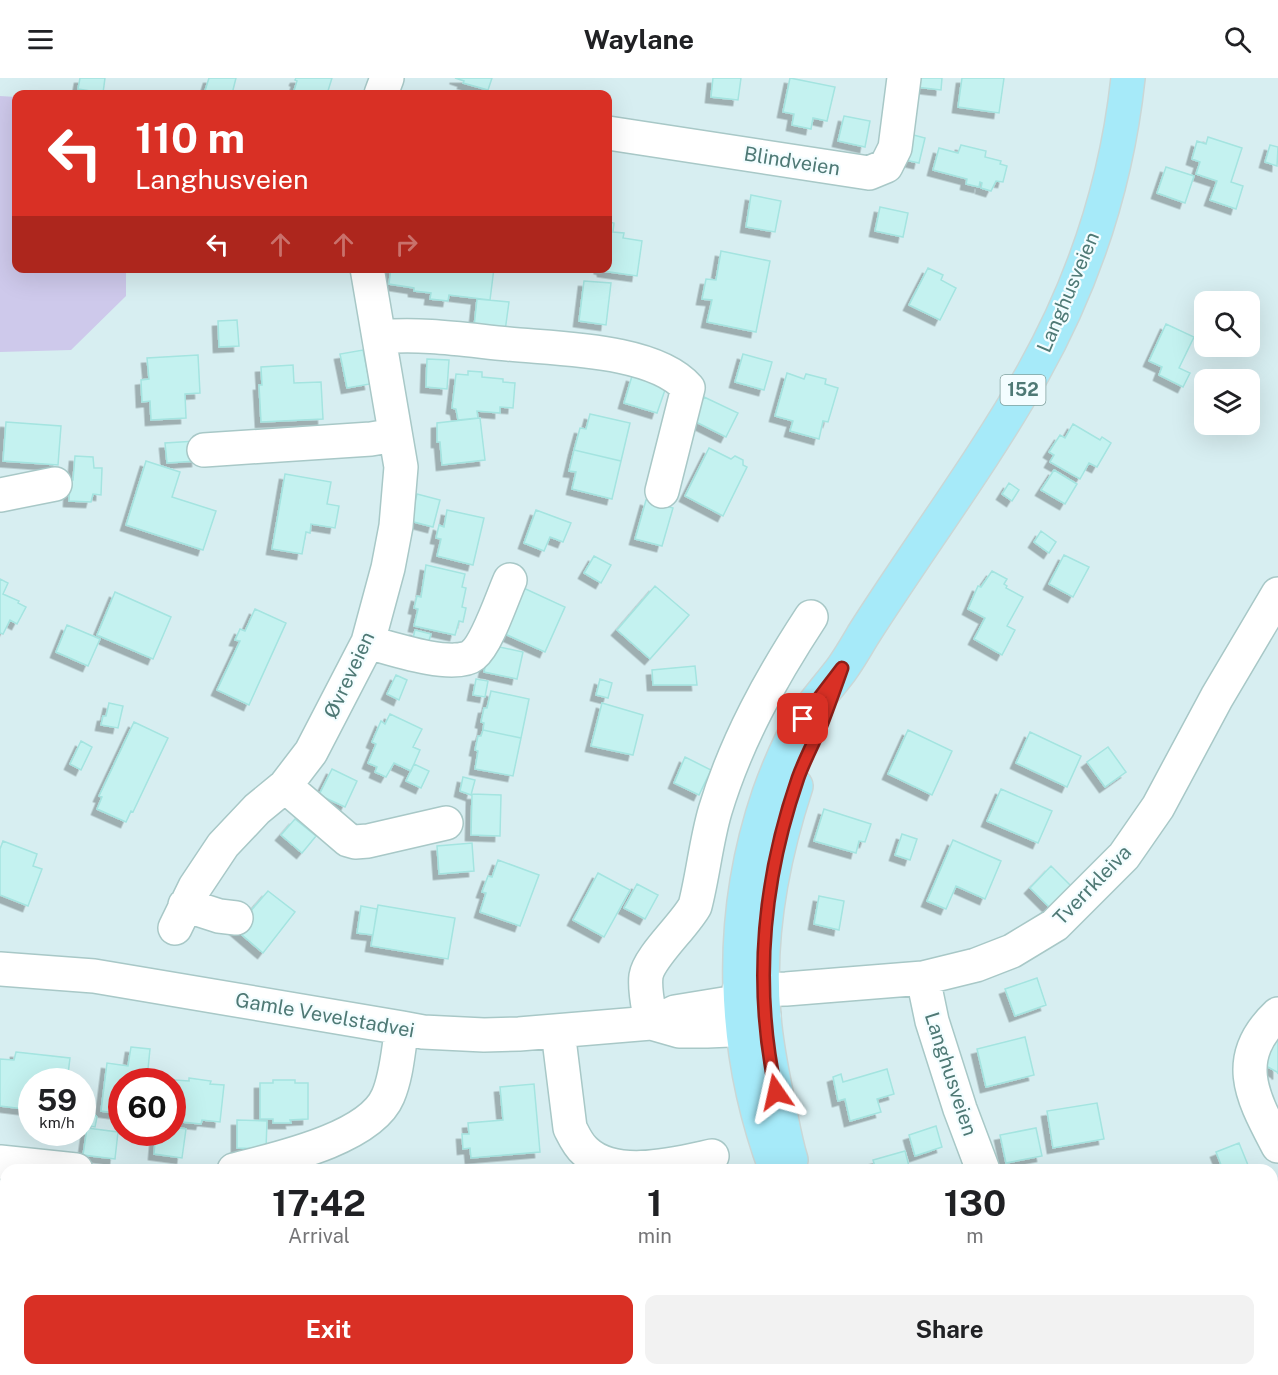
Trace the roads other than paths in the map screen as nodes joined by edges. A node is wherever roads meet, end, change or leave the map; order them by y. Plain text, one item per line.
1 (904, 78) edge
2 (1128, 78) edge
3 (612, 134) edge
4 (368, 273) edge
5 (380, 337) junction
6 (395, 435) junction
7 (204, 450) dead end
8 (55, 484) dead end
9 (662, 491) dead end
10 (0, 495) edge
11 (510, 580) dead end
12 (1278, 594) edge
13 (811, 617) dead end
14 (368, 642) junction
15 (285, 786) junction
16 (446, 823) dead end
17 (236, 918) dead end
18 (0, 969) edge
19 (923, 978) junction
20 (749, 1005) junction
21 (1278, 1014) edge
22 (651, 1023) junction
23 (402, 1028) junction
24 (558, 1031) junction
25 (1278, 1146) edge
26 (712, 1156) dead end
27 (0, 1162) edge
28 (19, 1164) edge
29 (253, 1164) edge
30 (592, 1164) edge
31 (670, 1164) edge
32 (774, 1164) edge
33 (793, 1164) edge
34 (981, 1164) edge

1 - 3 street, Blindveien
2 - 20 main road, Langhusveien / 152
4 - 5 street, Øvreveien
5 - 6 street, Øvreveien
5 - 9 street
6 - 7 street
6 - 14 street, Øvreveien
8 - 10 street
11 - 14 street
12 - 19 street, Tverrkleiva
13 - 22 street
14 - 15 street, Øvreveien
15 - 16 street
15 - 17 street, Øvreveien
18 - 23 street, Gamle Vevelstadvei
19 - 20 street, Tverrkleiva
19 - 34 street, Langhusveien
20 - 22 street, Gamle Vevelstadvei
20 - 32 main road, Langhusveien / 152
20 - 33 main road, Langhusveien / 152
21 - 25 street
22 - 24 street, Gamle Vevelstadvei
23 - 24 street, Gamle Vevelstadvei
23 - 29 street
24 - 30 street
26 - 31 street
27 - 28 street

